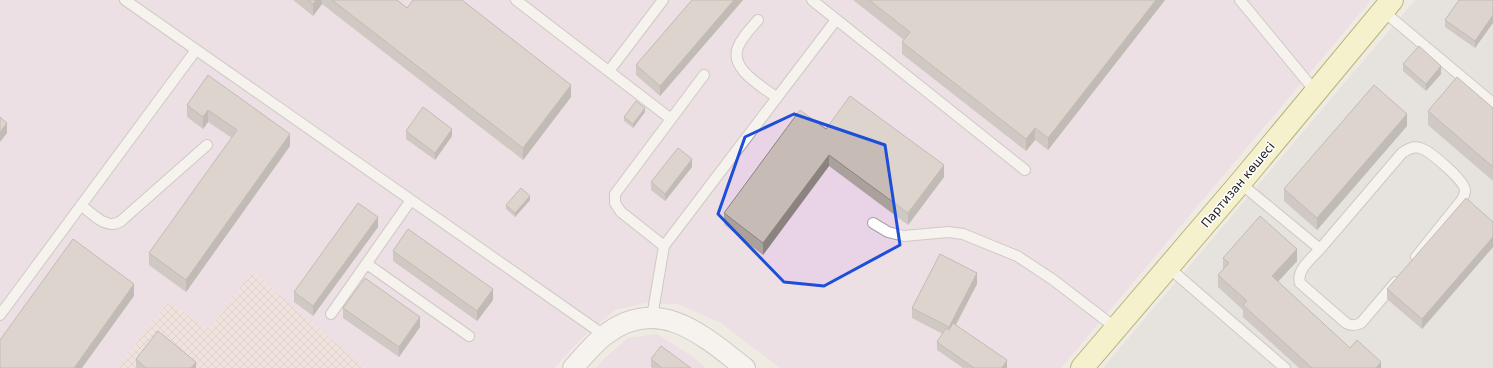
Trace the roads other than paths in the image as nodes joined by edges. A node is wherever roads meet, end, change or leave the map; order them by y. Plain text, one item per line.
1 (125, 0) edge
2 (516, 0) edge
3 (663, 0) edge
4 (812, 0) edge
5 (1240, 0) edge
6 (1387, 6) edge
7 (758, 20) dead end
8 (836, 20) junction
9 (196, 50) junction
10 (609, 71) junction
11 (704, 75) dead end
12 (1315, 91) junction
13 (777, 98) junction
14 (1493, 103) edge
15 (671, 119) junction
16 (208, 145) dead end
17 (1025, 170) dead end
18 (1240, 183) junction
19 (411, 200) junction
20 (81, 205) junction
21 (873, 223) dead end
22 (664, 246) junction
23 (1320, 249) junction
24 (1410, 263) edge
25 (367, 264) junction
26 (1168, 267) junction
27 (1400, 276) edge
28 (331, 314) dead end
29 (0, 315) edge
30 (646, 317) junction
31 (1116, 328) junction
32 (604, 335) junction
33 (469, 336) dead end
34 (573, 368) edge
35 (745, 368) edge
36 (1082, 368) edge
37 (1285, 368) edge

1 - 9 lane
2 - 10 lane
3 - 10 lane
4 - 8 lane
5 - 12 lane
6 - 12 main road, Партизан көшесі
6 - 14 lane
7 - 13 lane
8 - 13 lane
8 - 17 lane
9 - 19 lane
9 - 20 lane
10 - 15 lane
11 - 15 lane
12 - 18 main road, Партизан көшесі
13 - 22 lane
15 - 22 lane
16 - 20 lane
18 - 23 lane
18 - 26 main road, Партизан көшесі
19 - 25 lane
19 - 32 lane
20 - 29 lane
21 - 31 lane
22 - 30 lane
23 - 24 lane
23 - 27 lane
25 - 28 lane
25 - 33 lane
26 - 31 main road, Партизан көшесі
26 - 37 lane
30 - 32 street
30 - 35 street
31 - 36 main road, Партизан көшесі
32 - 34 street

